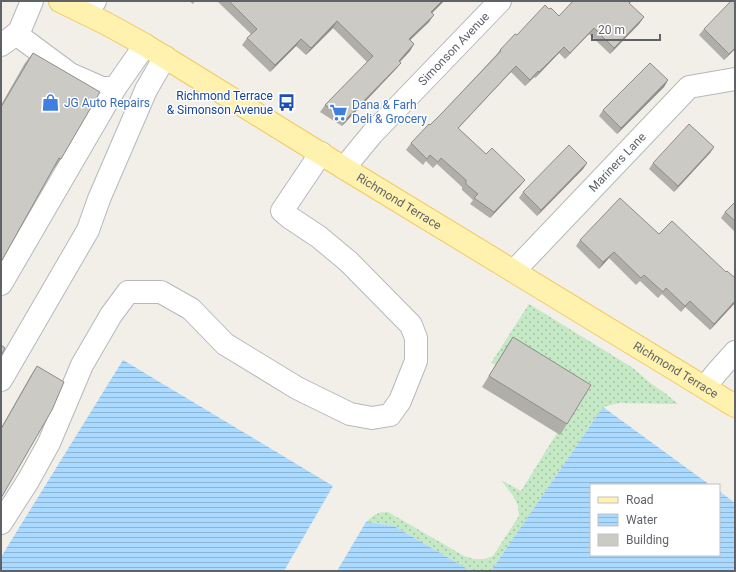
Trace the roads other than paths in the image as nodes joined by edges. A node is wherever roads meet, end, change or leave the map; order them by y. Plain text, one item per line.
1 (32, 1) edge
2 (60, 1) edge
3 (500, 1) edge
4 (91, 7) edge
5 (8, 40) edge
6 (145, 45) junction
7 (165, 57) junction
8 (735, 79) edge
9 (115, 88) junction
10 (321, 153) junction
11 (344, 168) junction
12 (514, 271) junction
13 (1, 284) edge
14 (735, 352) edge
15 (1, 380) edge
16 (705, 387) junction
17 (735, 406) edge
18 (1, 523) edge

1 - 5 street
2 - 4 main road, Richmond Terrace
3 - 11 street, Simonson Avenue
4 - 6 main road, Richmond Terrace
5 - 9 street
6 - 7 main road, Richmond Terrace
6 - 9 street
7 - 10 main road, Richmond Terrace
7 - 15 street
8 - 12 street, Mariners Lane
9 - 13 street
10 - 11 main road, Richmond Terrace
10 - 18 street
11 - 12 main road, Richmond Terrace
12 - 16 main road, Richmond Terrace
14 - 16 street
16 - 17 main road, Richmond Terrace

